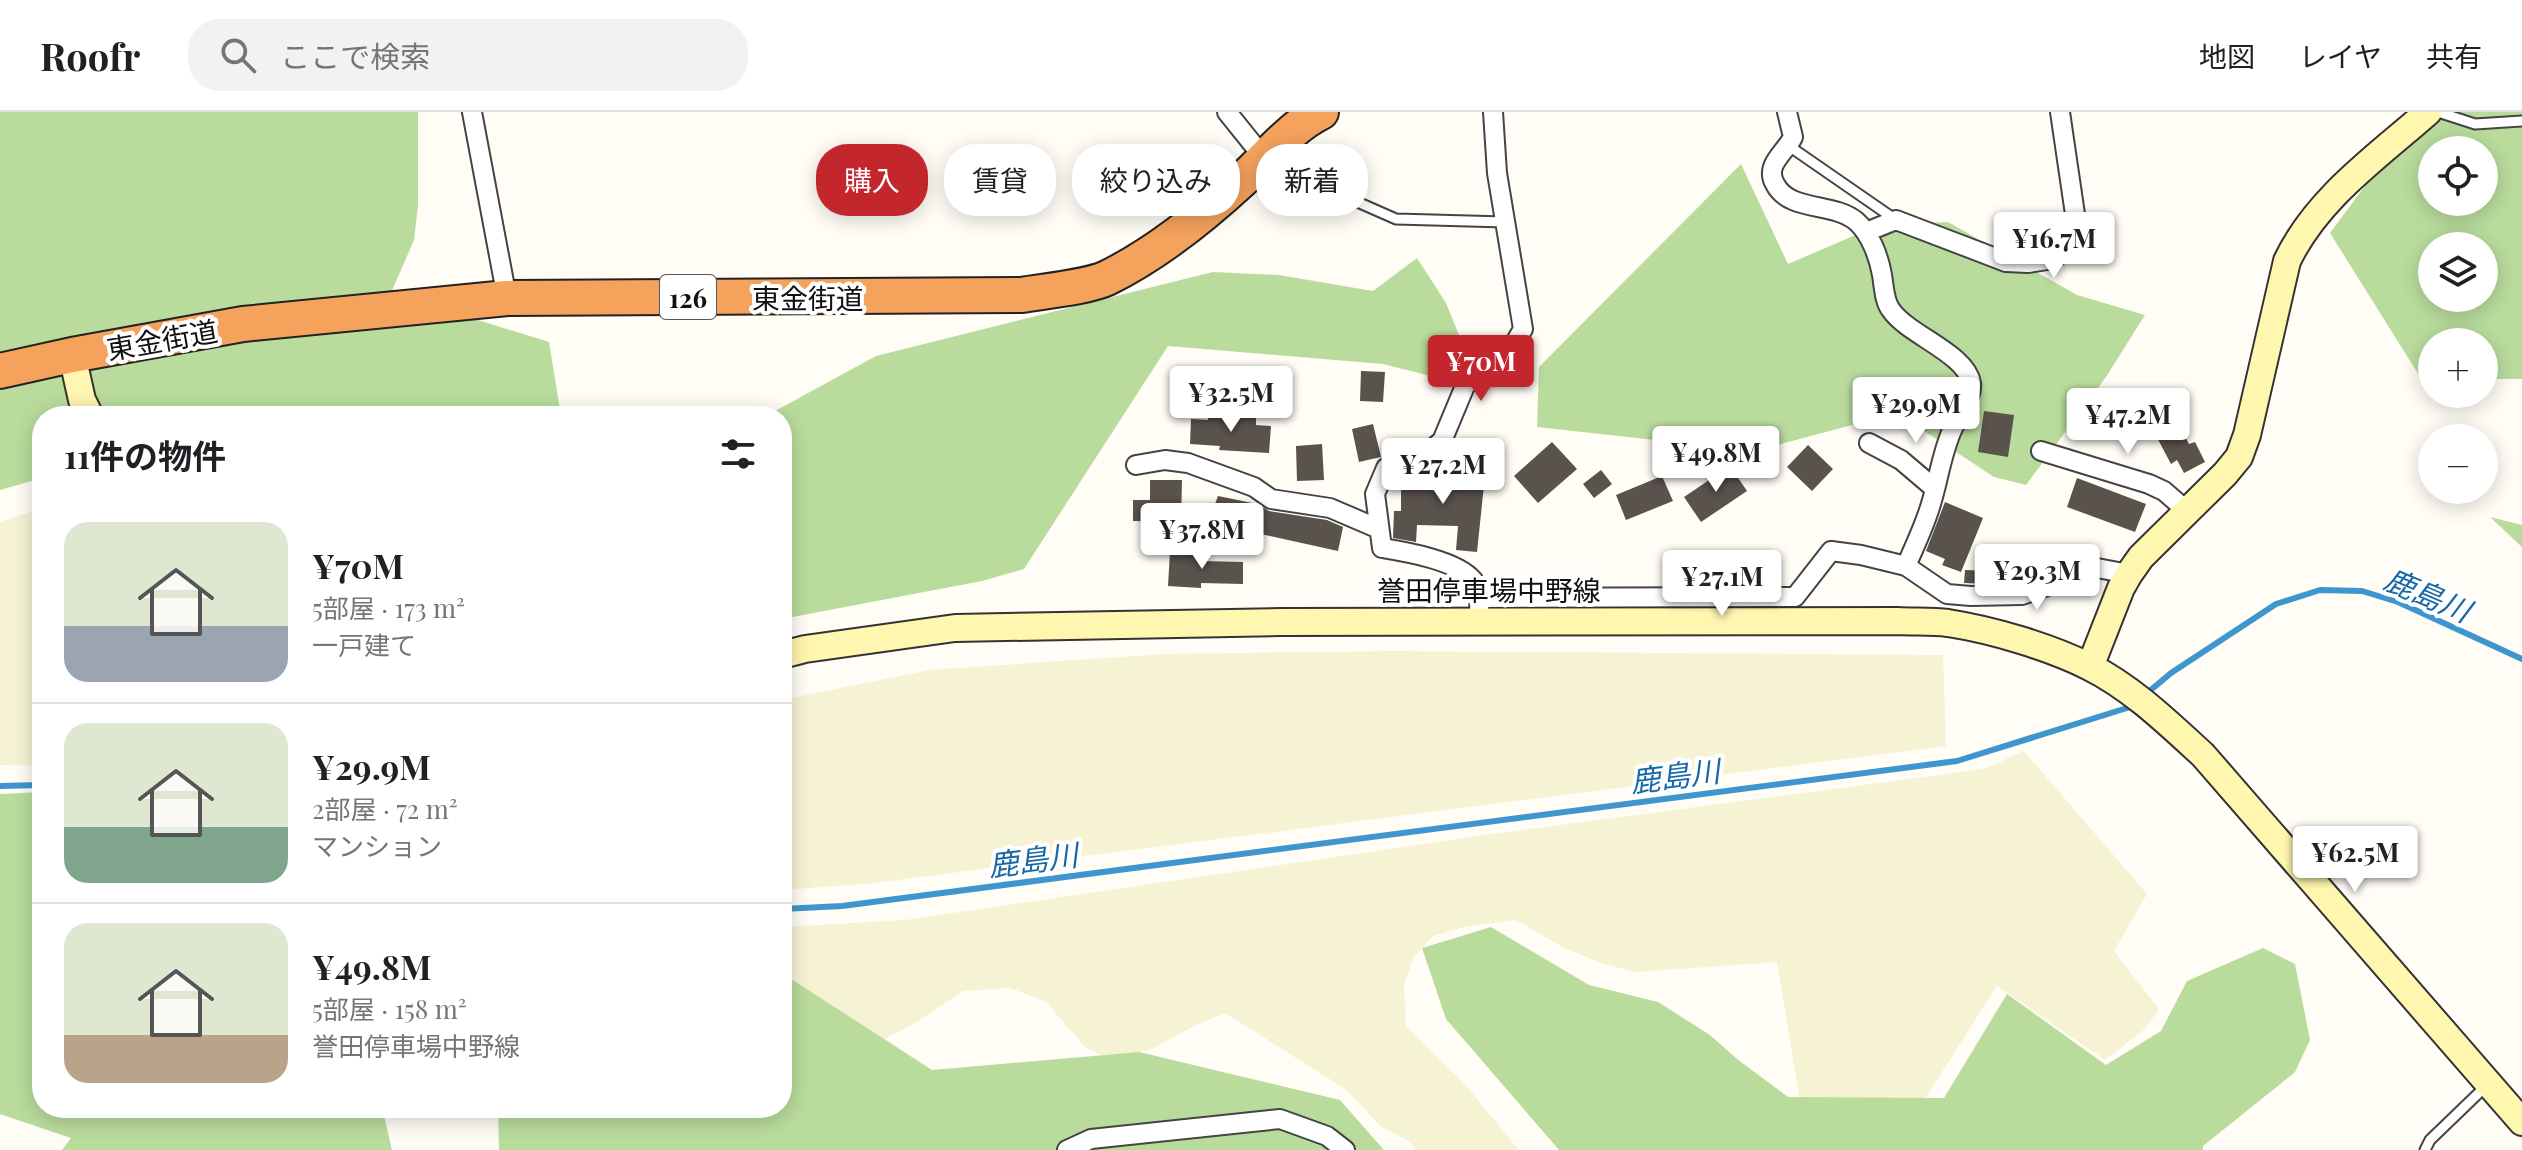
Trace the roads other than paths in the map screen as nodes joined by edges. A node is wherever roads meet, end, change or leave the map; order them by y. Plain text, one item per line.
1 (472, 112) edge
2 (1227, 112) edge
3 (1321, 112) edge
4 (1493, 112) edge
5 (1787, 112) edge
6 (2060, 112) edge
7 (2428, 112) edge
8 (2438, 112) edge
9 (2522, 121) edge
10 (1264, 144) edge
11 (1280, 144) edge
12 (1789, 146) junction
13 (1256, 166) edge
14 (1368, 207) edge
15 (1896, 220) junction
16 (1505, 222) junction
17 (1866, 232) junction
18 (507, 298) junction
19 (72, 355) junction
20 (0, 371) edge
21 (85, 406) edge
22 (1869, 443) dead end
23 (2041, 451) dead end
24 (1136, 465) dead end
25 (1934, 488) junction
26 (2187, 511) junction
27 (1379, 529) junction
28 (1906, 566) junction
29 (2129, 574) junction
30 (1947, 594) junction
31 (1479, 610) junction
32 (1948, 623) junction
33 (793, 652) edge
34 (2090, 667) junction
35 (2488, 1084) junction
36 (2522, 1122) edge
37 (1067, 1150) edge
38 (1345, 1150) edge
39 (2425, 1150) edge

1 - 18 street
2 - 10 street
3 - 11 highway, 東金街道 / 126
4 - 16 street
5 - 12 street
6 - 15 street
7 - 26 main road
8 - 9 lane
12 - 15 lane
12 - 17 street
13 - 18 highway, 東金街道 / 126
14 - 16 lane
15 - 17 street
16 - 27 street
17 - 25 street
18 - 19 highway, 東金街道 / 126
19 - 20 highway, 東金街道 / 126
19 - 21 main road
22 - 25 street
23 - 26 street
24 - 27 street
25 - 28 street
26 - 29 main road
27 - 31 street
28 - 30 street
28 - 31 street
29 - 30 street
29 - 34 main road
30 - 32 street
31 - 32 main road, 誉田停車場中野線
31 - 33 main road, 誉田停車場中野線
32 - 34 main road, 誉田停車場中野線
34 - 35 main road, 誉田停車場中野線
35 - 36 main road, 誉田停車場中野線
35 - 39 lane
37 - 38 street

